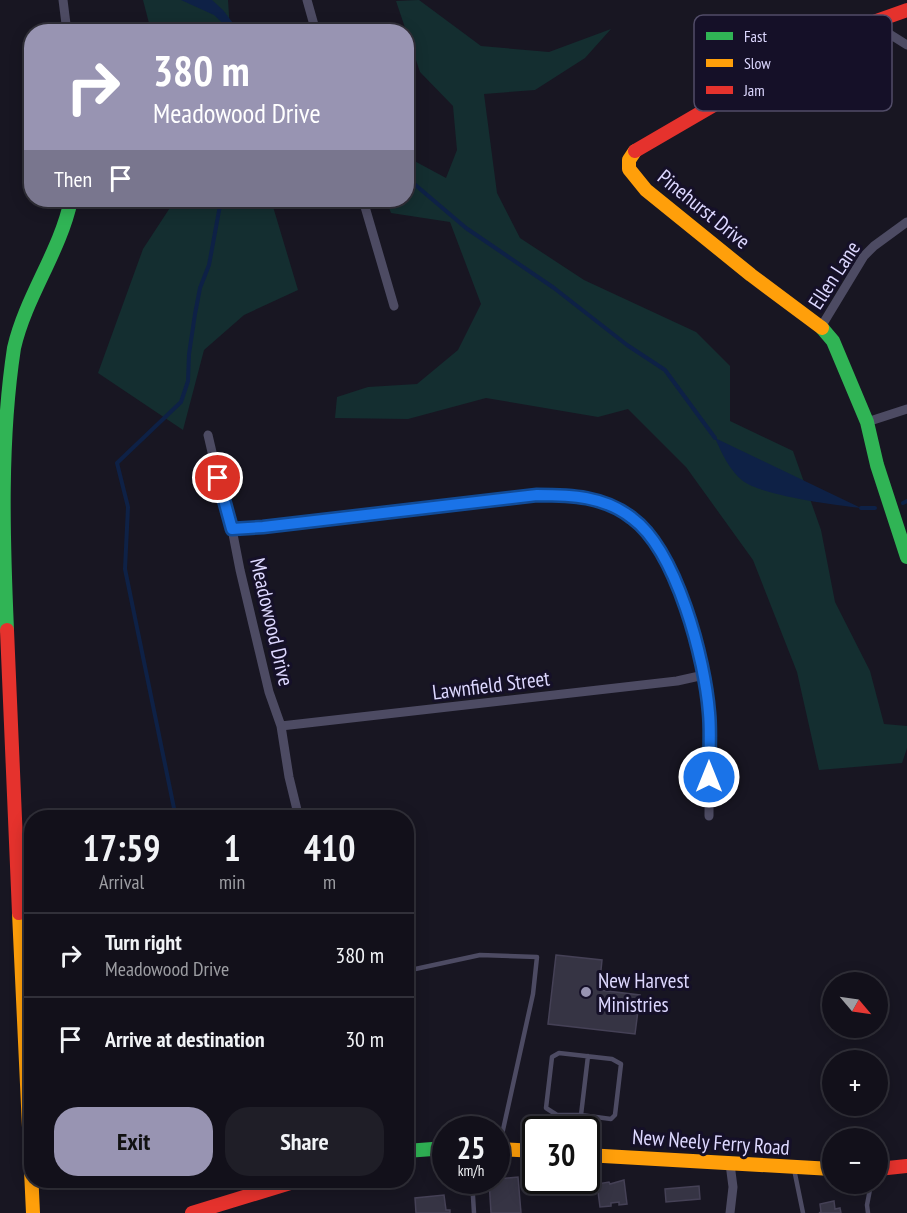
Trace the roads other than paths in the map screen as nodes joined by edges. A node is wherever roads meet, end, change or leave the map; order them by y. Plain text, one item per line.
1 (63, 0) edge
2 (307, 0) edge
3 (907, 10) edge
4 (892, 16) edge
5 (66, 24) edge
6 (314, 24) edge
7 (892, 36) edge
8 (907, 45) edge
9 (705, 111) edge
10 (70, 207) edge
11 (365, 207) edge
12 (907, 222) edge
13 (394, 306) dead end
14 (821, 327) junction
15 (907, 409) edge
16 (2, 419) edge
17 (867, 422) junction
18 (208, 435) dead end
19 (232, 529) junction
20 (907, 557) edge
21 (704, 675) junction
22 (281, 726) junction
23 (296, 810) edge
24 (709, 816) dead end
25 (414, 969) edge
26 (24, 1049) edge
27 (588, 1056) junction
28 (557, 1114) joint
29 (581, 1115) junction
30 (505, 1116) edge
31 (432, 1149) edge
32 (414, 1150) edge
33 (600, 1156) edge
34 (730, 1164) junction
35 (907, 1166) edge
36 (794, 1168) junction
37 (888, 1168) edge
38 (822, 1169) edge
39 (31, 1188) edge
40 (274, 1188) edge
41 (473, 1194) edge
42 (870, 1194) edge
43 (33, 1213) edge
44 (192, 1213) edge
45 (474, 1213) edge
46 (730, 1213) edge
47 (803, 1213) edge
48 (868, 1213) edge

1 - 5 street
2 - 6 street
3 - 4 street, Pinehurst Drive
7 - 8 street
9 - 14 street, Pinehurst Drive
10 - 16 street
11 - 13 street
12 - 14 street, Ellen Lane
14 - 17 street, Pinehurst Drive
15 - 17 street
16 - 26 street
17 - 20 street, Pinehurst Drive
18 - 19 street, Meadowood Drive
19 - 21 street
19 - 22 street, Meadowood Drive
21 - 22 street, Lawnfield Street
21 - 24 street
22 - 23 street, Meadowood Drive
25 - 30 lane
27 - 28 lane
27 - 29 lane
27 - 29 lane
28 - 29 lane
31 - 32 street
33 - 34 street, New Neely Ferry Road
34 - 36 street, New Neely Ferry Road
34 - 46 street
35 - 37 street
36 - 38 street, New Neely Ferry Road
36 - 47 lane
39 - 43 street
40 - 44 street
41 - 45 lane
42 - 48 lane

